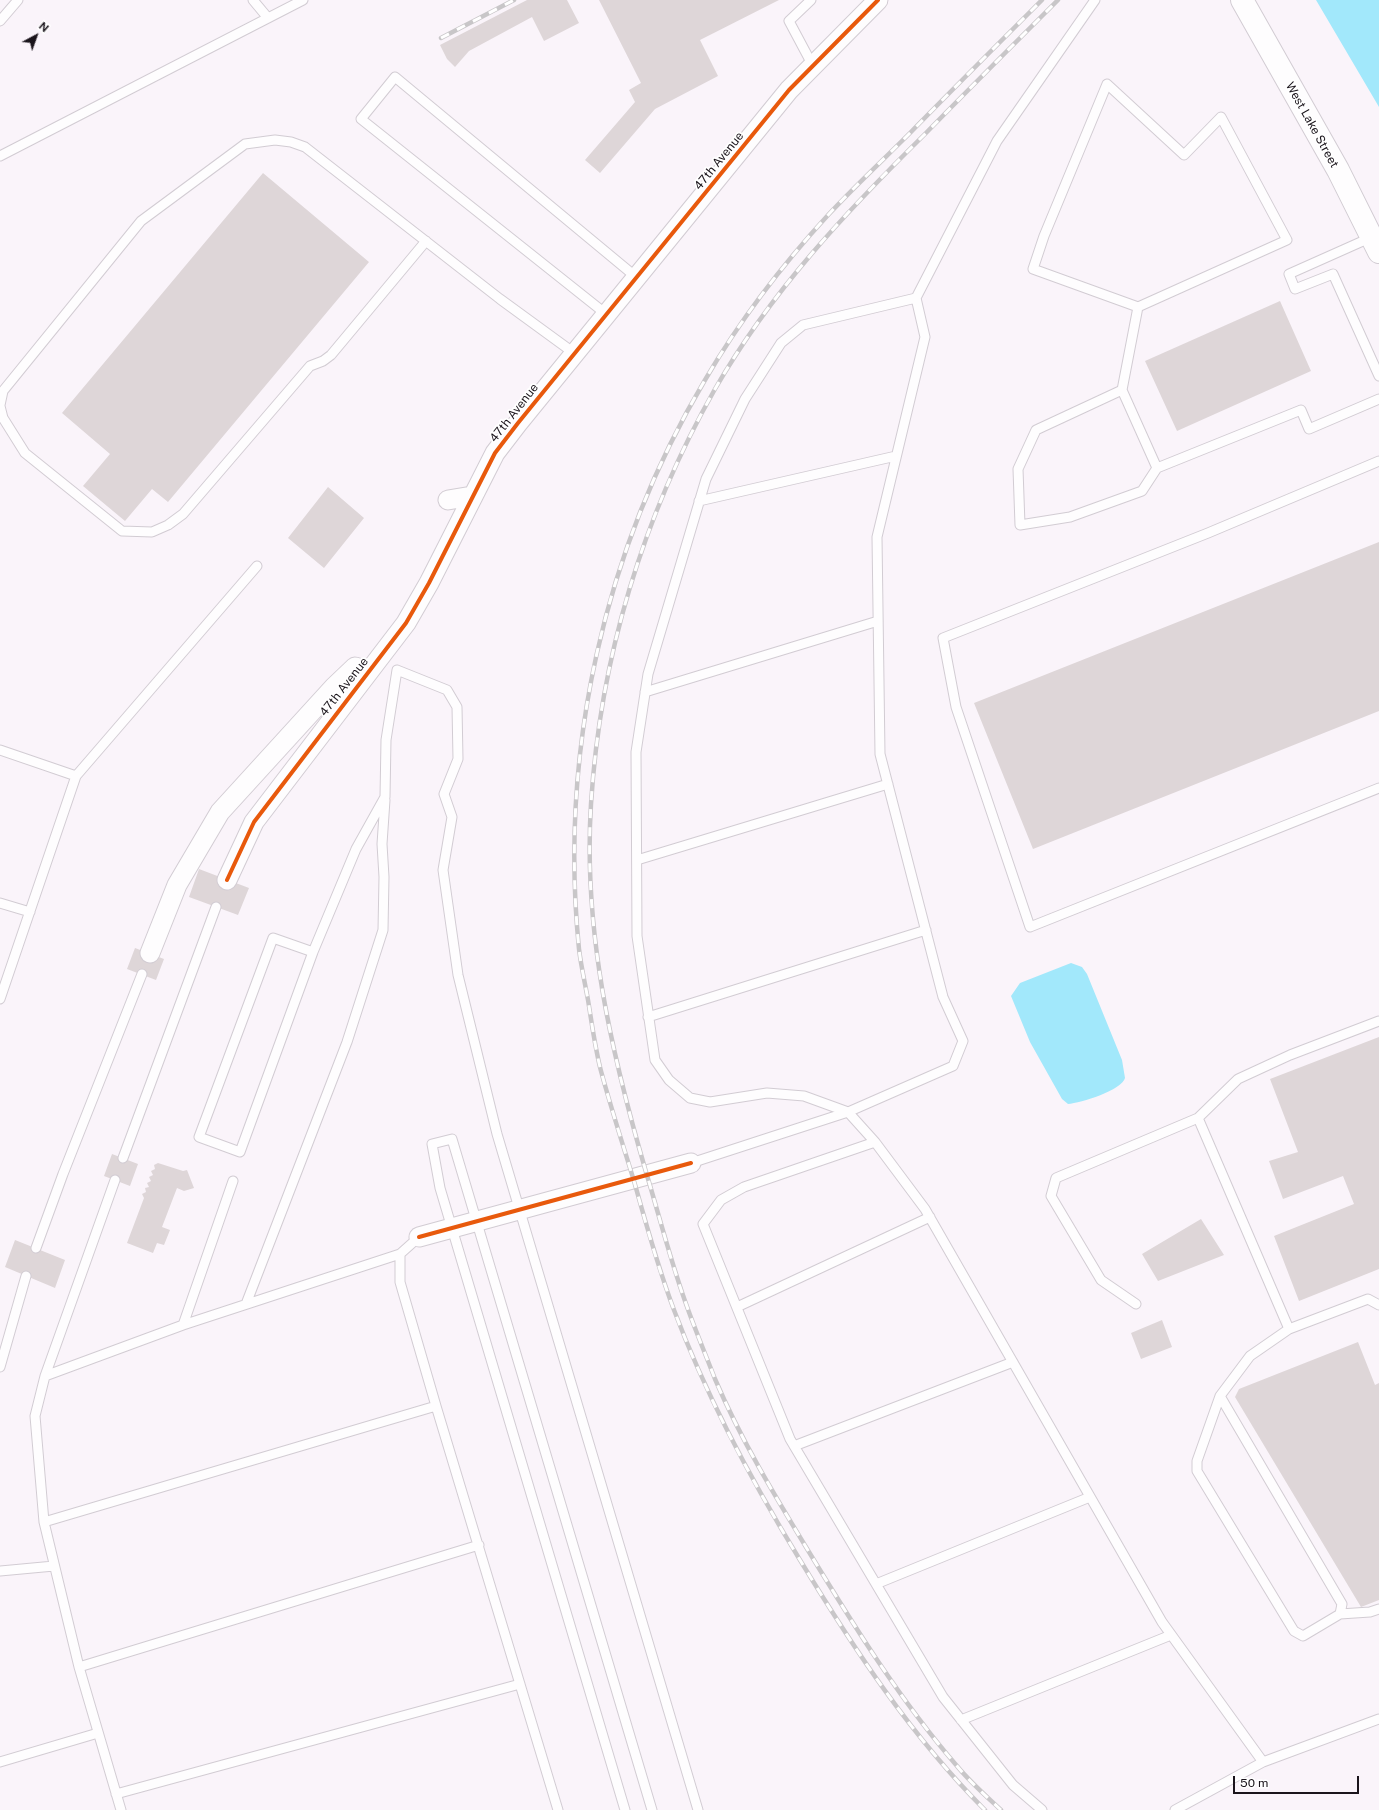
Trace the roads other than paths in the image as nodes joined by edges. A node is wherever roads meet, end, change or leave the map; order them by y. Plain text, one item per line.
1 (18, 0) edge
2 (253, 0) edge
3 (303, 0) edge
4 (811, 0) edge
5 (878, 0) edge
6 (1095, 0) edge
7 (1242, 0) edge
8 (268, 18) junction
9 (0, 21) edge
10 (813, 66) junction
11 (0, 156) edge
12 (1377, 237) edge
13 (426, 241) junction
14 (636, 277) junction
15 (916, 298) junction
16 (1138, 307) junction
17 (606, 314) junction
18 (574, 353) junction
19 (1379, 376) edge
20 (1122, 390) junction
21 (1379, 399) edge
22 (0, 405) edge
23 (896, 456) junction
24 (1379, 461) edge
25 (1157, 468) junction
26 (472, 496) junction
27 (448, 500) dead end
28 (699, 501) junction
29 (257, 566) dead end
30 (878, 621) junction
31 (385, 665) junction
32 (645, 692) junction
33 (0, 750) edge
34 (76, 776) junction
35 (888, 784) junction
36 (1379, 788) edge
37 (385, 797) junction
38 (636, 860) junction
39 (226, 880) dead end
40 (0, 903) edge
41 (216, 907) dead end
42 (30, 912) junction
43 (926, 930) junction
44 (313, 952) junction
45 (150, 954) dead end
46 (142, 974) dead end
47 (0, 999) edge
48 (648, 1017) junction
49 (1379, 1021) edge
50 (848, 1112) junction
51 (1198, 1118) junction
52 (875, 1142) junction
53 (123, 1158) dead end
54 (691, 1163) joint
55 (115, 1180) dead end
56 (233, 1181) dead end
57 (520, 1209) junction
58 (930, 1217) junction
59 (476, 1221) junction
60 (452, 1228) junction
61 (419, 1237) joint
62 (36, 1248) dead end
63 (400, 1254) junction
64 (26, 1276) dead end
65 (246, 1304) junction
66 (1136, 1304) dead end
67 (1379, 1305) edge
68 (736, 1307) junction
69 (184, 1325) junction
70 (1288, 1329) junction
71 (1013, 1362) junction
72 (0, 1367) edge
73 (45, 1376) junction
74 (1220, 1396) junction
75 (436, 1406) junction
76 (794, 1446) junction
77 (1090, 1497) junction
78 (44, 1522) junction
79 (479, 1545) junction
80 (54, 1566) junction
81 (0, 1571) edge
82 (876, 1584) junction
83 (1379, 1609) edge
84 (1340, 1614) junction
85 (1171, 1635) junction
86 (79, 1667) junction
87 (520, 1684) junction
88 (1379, 1719) edge
89 (961, 1720) junction
90 (98, 1733) junction
91 (0, 1762) edge
92 (1263, 1762) junction
93 (116, 1794) junction
94 (121, 1810) edge
95 (558, 1810) edge
96 (625, 1810) edge
97 (652, 1810) edge
98 (698, 1810) edge
99 (1042, 1810) edge
100 (1175, 1810) edge

1 - 9 lane
2 - 8 lane
3 - 8 lane
4 - 10 lane
5 - 10 street, 47th Avenue
6 - 15 lane
7 - 12 main road, West Lake Street
8 - 11 lane
10 - 14 street, 47th Avenue
12 - 19 lane
13 - 18 lane
13 - 22 lane
13 - 22 lane
14 - 17 street, 47th Avenue
14 - 17 lane
15 - 23 lane
15 - 28 lane
16 - 16 lane
16 - 20 lane
17 - 18 street, 47th Avenue
18 - 26 street, 47th Avenue
20 - 25 lane
20 - 25 lane
21 - 25 lane
23 - 28 lane
23 - 30 lane
24 - 36 lane
26 - 27 street
26 - 31 street, 47th Avenue
28 - 32 lane
29 - 34 lane
30 - 32 lane
30 - 35 lane
31 - 37 lane
31 - 39 street, 47th Avenue
31 - 45 street, 47th Avenue
31 - 57 lane
32 - 38 lane
33 - 34 lane
34 - 42 lane
35 - 38 lane
35 - 43 lane
37 - 44 lane
37 - 65 lane
38 - 48 lane
40 - 42 lane
41 - 53 lane
42 - 47 lane
43 - 48 lane
43 - 50 lane
44 - 44 lane
46 - 62 lane
48 - 50 lane
49 - 51 lane
50 - 52 lane
50 - 54 lane
51 - 66 lane
51 - 70 lane
52 - 58 lane
52 - 68 lane
54 - 57 street
55 - 73 lane
56 - 69 lane
57 - 59 street
57 - 98 lane
58 - 68 lane
58 - 71 lane
59 - 60 street
59 - 60 lane
59 - 97 lane
60 - 61 street
60 - 96 lane
61 - 63 lane
63 - 65 lane
63 - 75 lane
64 - 72 lane
65 - 69 lane
67 - 70 lane
68 - 76 lane
69 - 73 lane
70 - 74 lane
71 - 76 lane
71 - 77 lane
73 - 78 lane
74 - 84 lane
74 - 84 lane
75 - 78 lane
75 - 79 lane
76 - 82 lane
77 - 82 lane
77 - 85 lane
78 - 80 lane
79 - 86 lane
79 - 87 lane
80 - 81 lane
80 - 86 lane
82 - 89 lane
83 - 84 lane
85 - 89 lane
85 - 92 lane
86 - 90 lane
87 - 93 lane
87 - 95 lane
88 - 92 lane
89 - 99 lane
90 - 91 lane
90 - 93 lane
92 - 100 lane
93 - 94 lane

